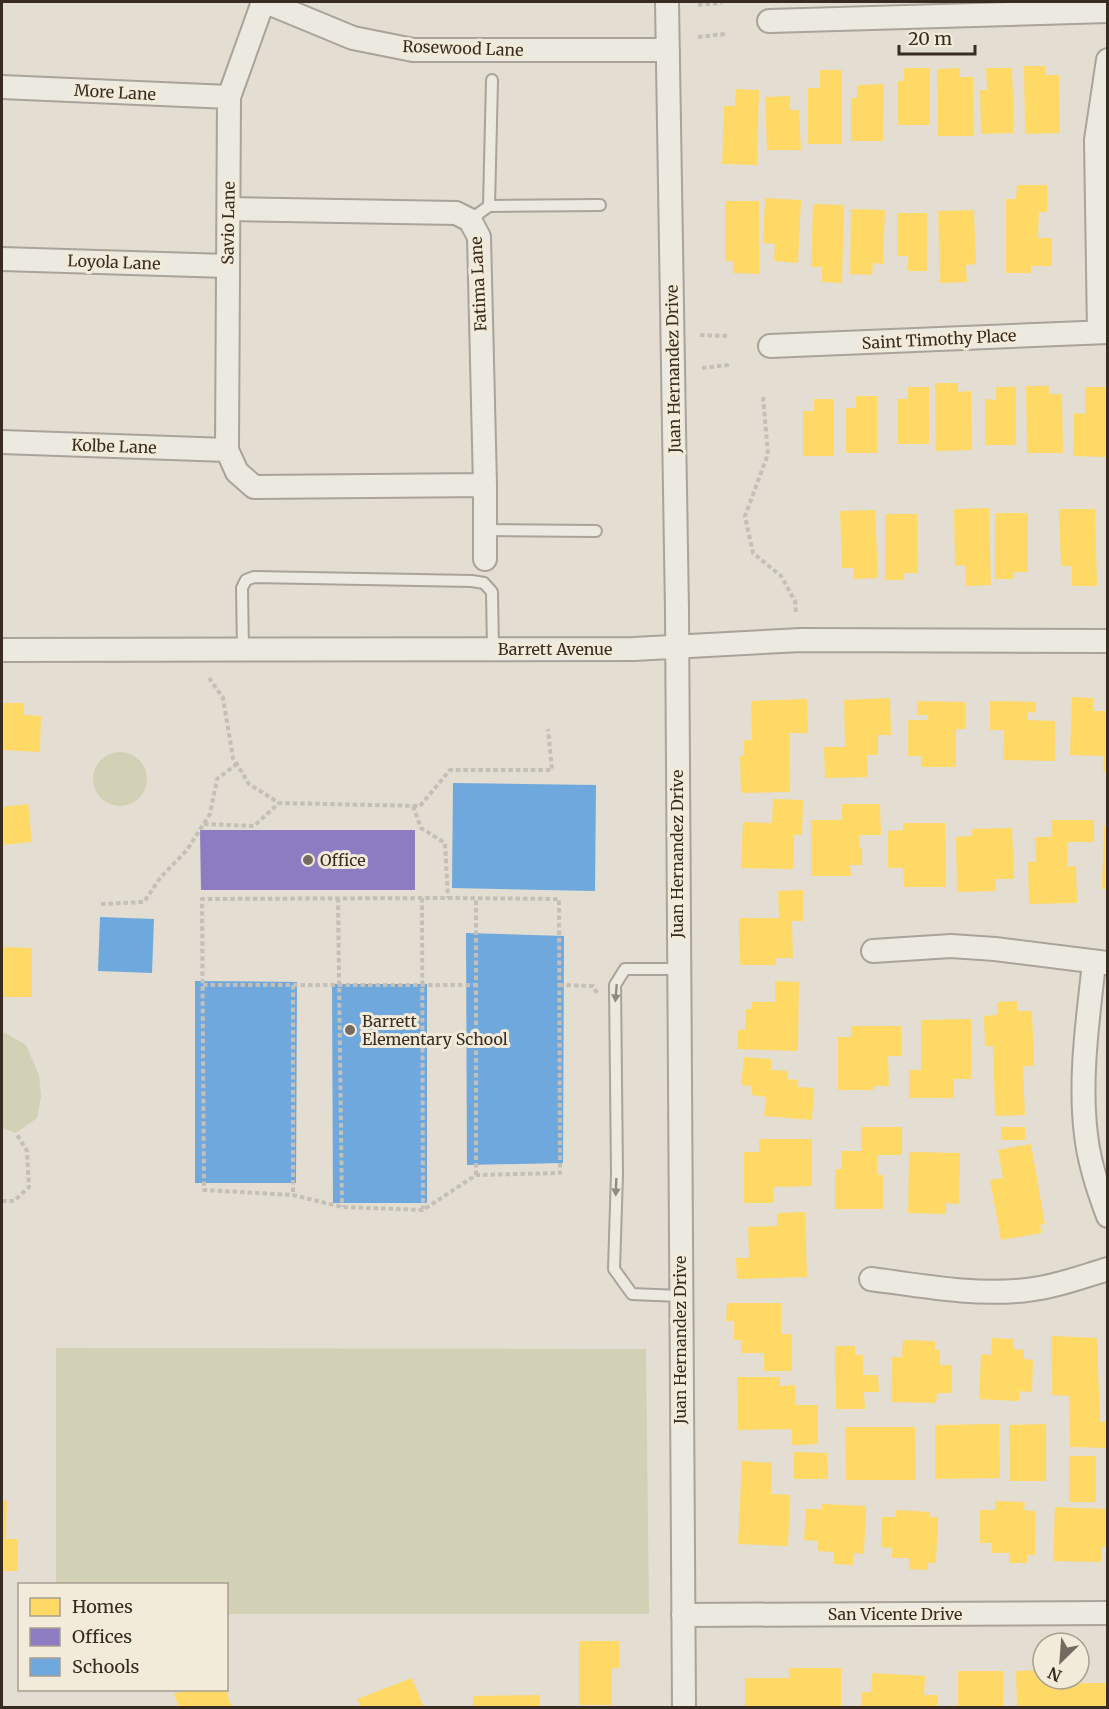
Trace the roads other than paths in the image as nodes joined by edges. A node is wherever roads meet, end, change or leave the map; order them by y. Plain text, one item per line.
1 (264, 2) edge
2 (667, 2) edge
3 (1107, 11) edge
4 (769, 21) dead end
5 (668, 50) junction
6 (1107, 60) edge
7 (492, 80) dead end
8 (2, 87) edge
9 (230, 98) junction
10 (600, 205) dead end
11 (489, 206) junction
12 (228, 209) junction
13 (470, 220) junction
14 (2, 259) edge
15 (227, 266) junction
16 (1103, 332) edge
17 (770, 346) dead end
18 (2, 442) edge
19 (227, 450) junction
20 (485, 485) junction
21 (485, 530) junction
22 (596, 531) dead end
23 (485, 559) dead end
24 (1107, 641) edge
25 (677, 647) junction
26 (493, 649) junction
27 (2, 650) edge
28 (243, 650) junction
29 (873, 951) dead end
30 (1101, 963) edge
31 (678, 969) junction
32 (1107, 1216) edge
33 (1107, 1269) edge
34 (871, 1280) dead end
35 (680, 1296) junction
36 (1107, 1612) edge
37 (683, 1615) junction
38 (684, 1707) edge

1 - 5 street, Rosewood Lane
1 - 9 street, Savio Lane
2 - 5 street, Juan Hernandez Drive
3 - 4 street
5 - 25 street, Juan Hernandez Drive
6 - 16 street
7 - 11 lane
8 - 9 street, More Lane
9 - 12 street, Savio Lane
10 - 11 lane
11 - 13 lane
12 - 13 street, Fatima Lane
12 - 15 street, Savio Lane
13 - 20 street, Fatima Lane
14 - 15 street, Loyola Lane
15 - 19 street, Savio Lane
16 - 17 street, Saint Timothy Place
18 - 19 street, Kolbe Lane
19 - 20 street
20 - 21 street, Fatima Lane
21 - 22 lane
21 - 23 street, Fatima Lane
24 - 25 street, Barrett Avenue
25 - 26 street, Barrett Avenue
25 - 31 street, Juan Hernandez Drive
26 - 28 street, Barrett Avenue
26 - 28 lane
27 - 28 street, Barrett Avenue
29 - 30 street
30 - 32 street
31 - 35 street, Juan Hernandez Drive
31 -> 35 lane
33 - 34 street
35 - 37 street, Juan Hernandez Drive
36 - 37 street, San Vicente Drive
37 - 38 street, Juan Hernandez Drive

